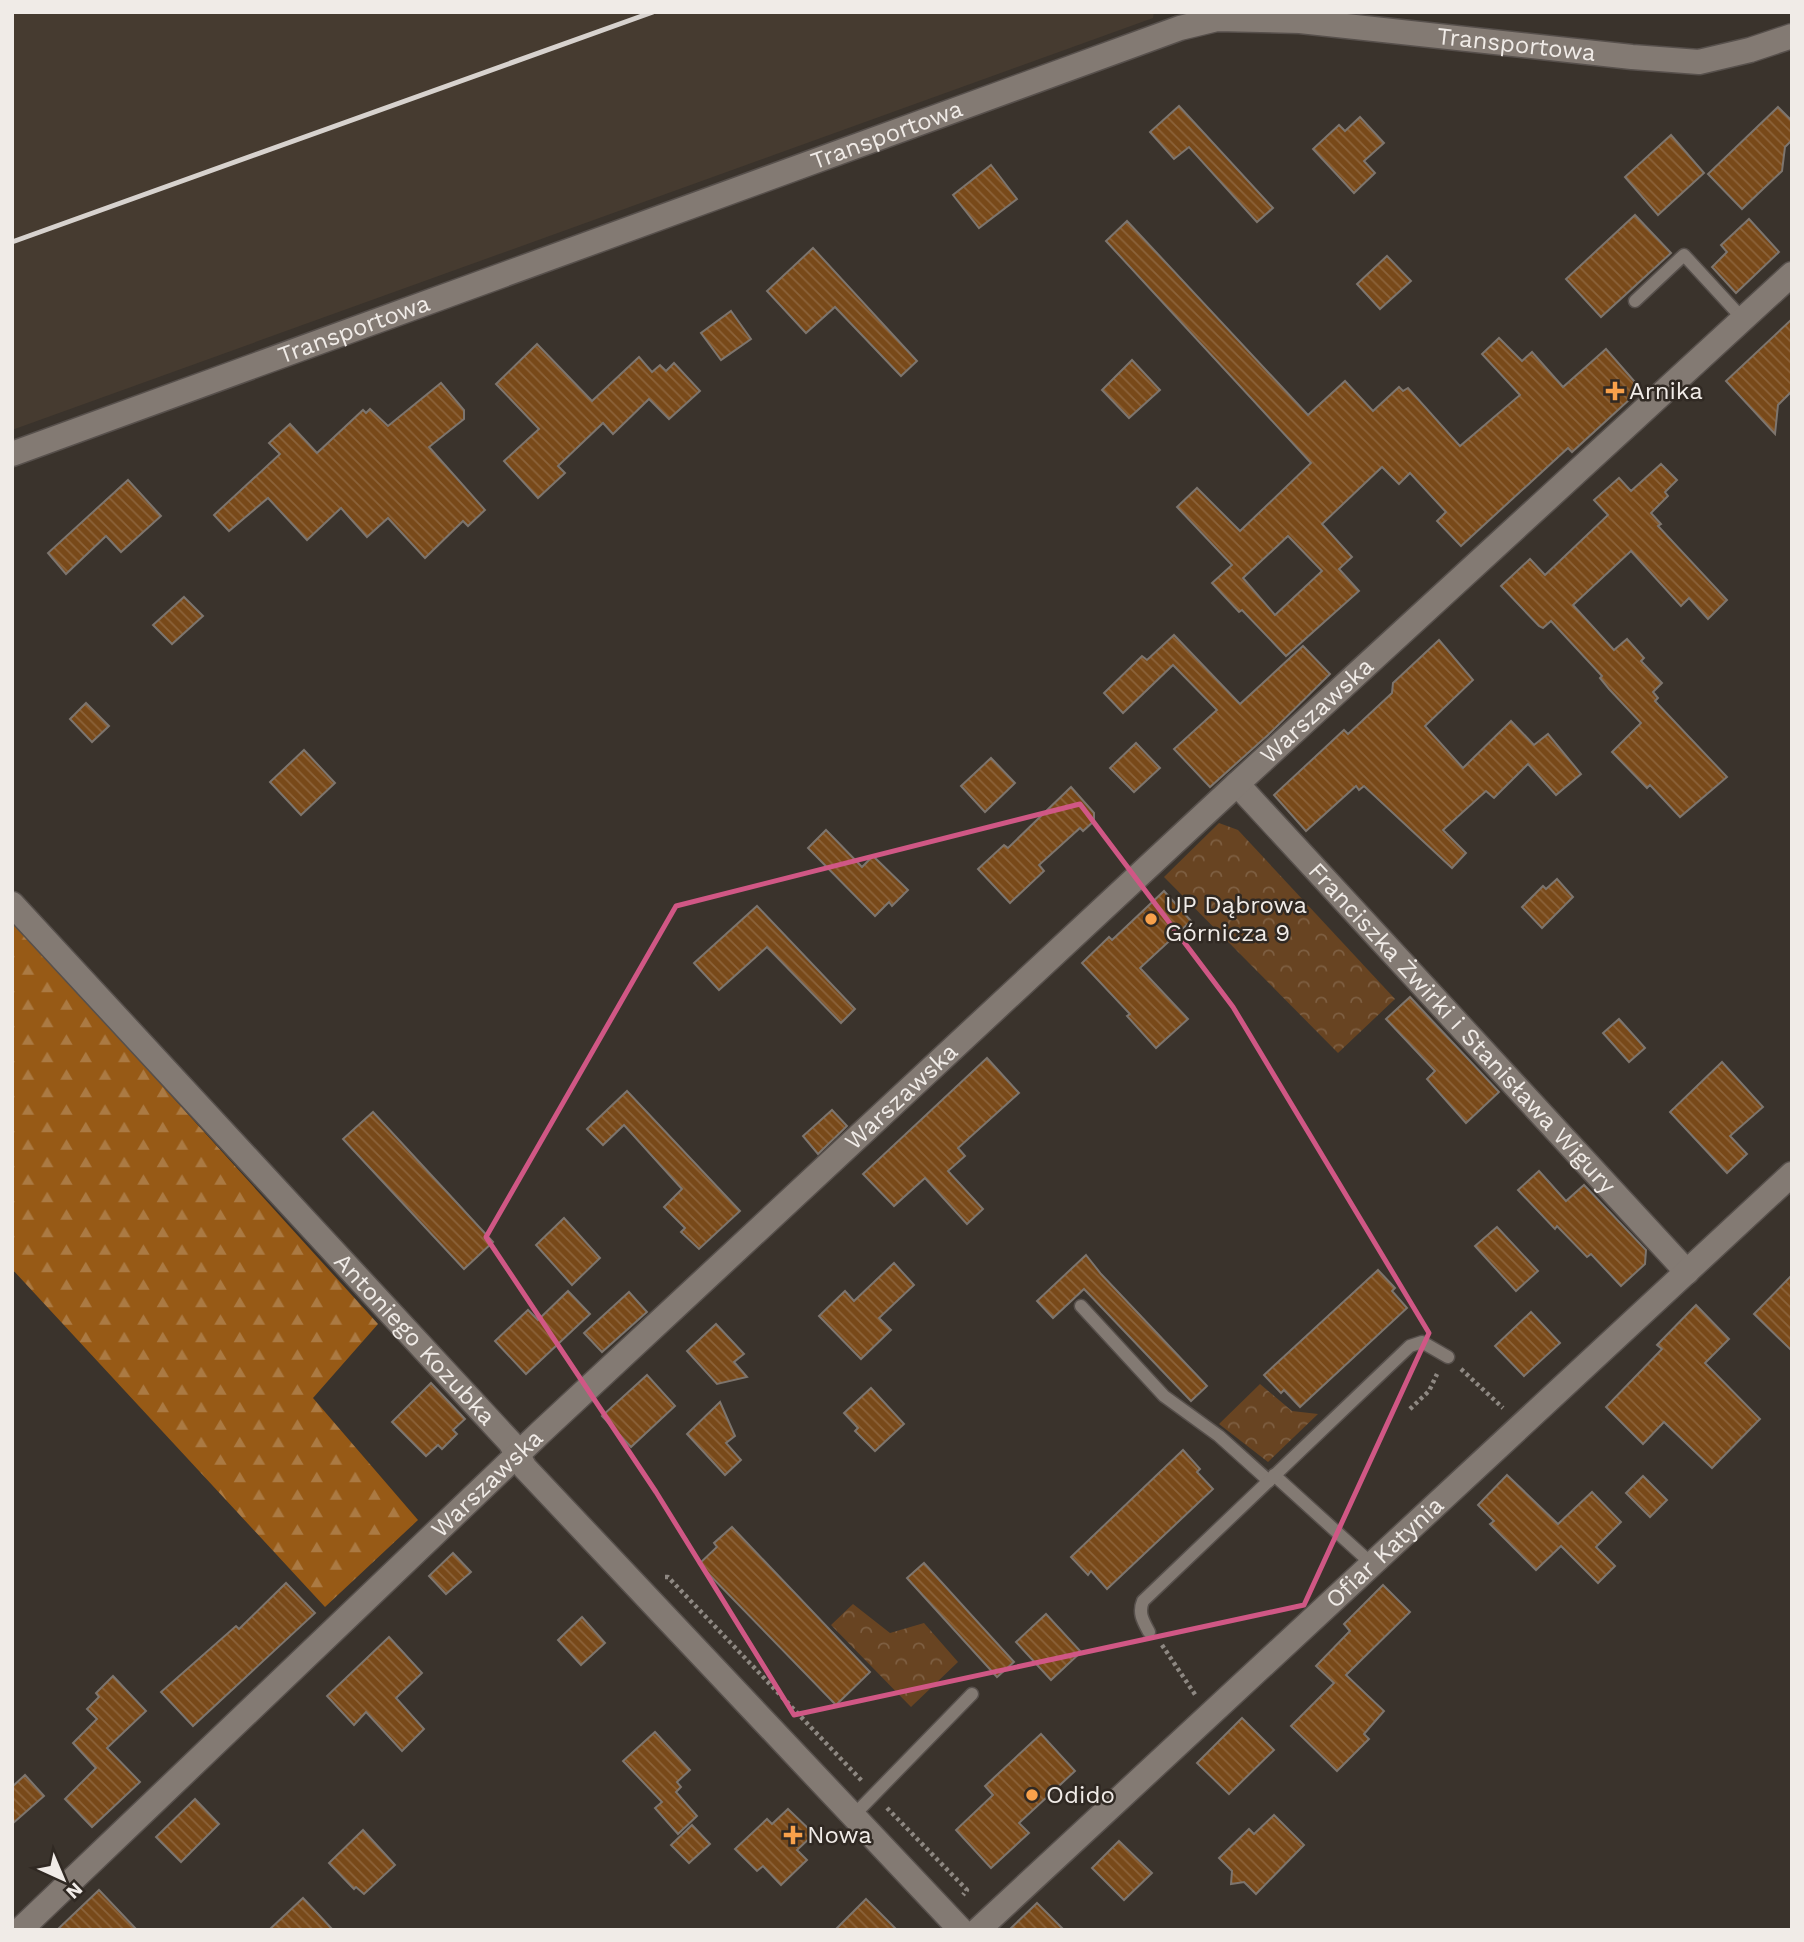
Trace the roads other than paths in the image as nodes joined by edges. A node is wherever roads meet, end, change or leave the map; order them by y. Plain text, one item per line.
1 (1300, 17) edge
2 (1179, 20) edge
3 (1379, 20) edge
4 (1792, 36) edge
5 (1792, 274) edge
6 (1635, 301) dead end
7 (1744, 319) junction
8 (12, 454) edge
9 (1237, 784) junction
10 (12, 904) edge
11 (1792, 1174) edge
12 (1687, 1272) junction
13 (1080, 1306) dead end
14 (1448, 1357) road end
15 (517, 1455) junction
16 (1272, 1478) junction
17 (1372, 1564) junction
18 (1149, 1632) road end
19 (972, 1694) dead end
20 (853, 1816) junction
21 (20, 1930) edge
22 (961, 1930) edge
23 (978, 1930) edge

1 - 2 street, Transportowa
1 - 3 street, Transportowa
2 - 8 street, Transportowa
3 - 4 street, Transportowa
5 - 7 street, Warszawska
6 - 7 lane
7 - 9 street, Warszawska
9 - 12 street, Franciszka Żwirki i Stanisława Wigury
9 - 15 street, Warszawska
10 - 15 street, Antoniego Kozubka
11 - 12 street, Ofiar Katynia
12 - 17 street, Ofiar Katynia
13 - 16 lane
14 - 16 lane
15 - 20 street, Antoniego Kozubka
15 - 21 street, Warszawska
16 - 17 lane
16 - 18 lane
17 - 23 street, Ofiar Katynia
19 - 20 lane
20 - 22 street, Antoniego Kozubka

